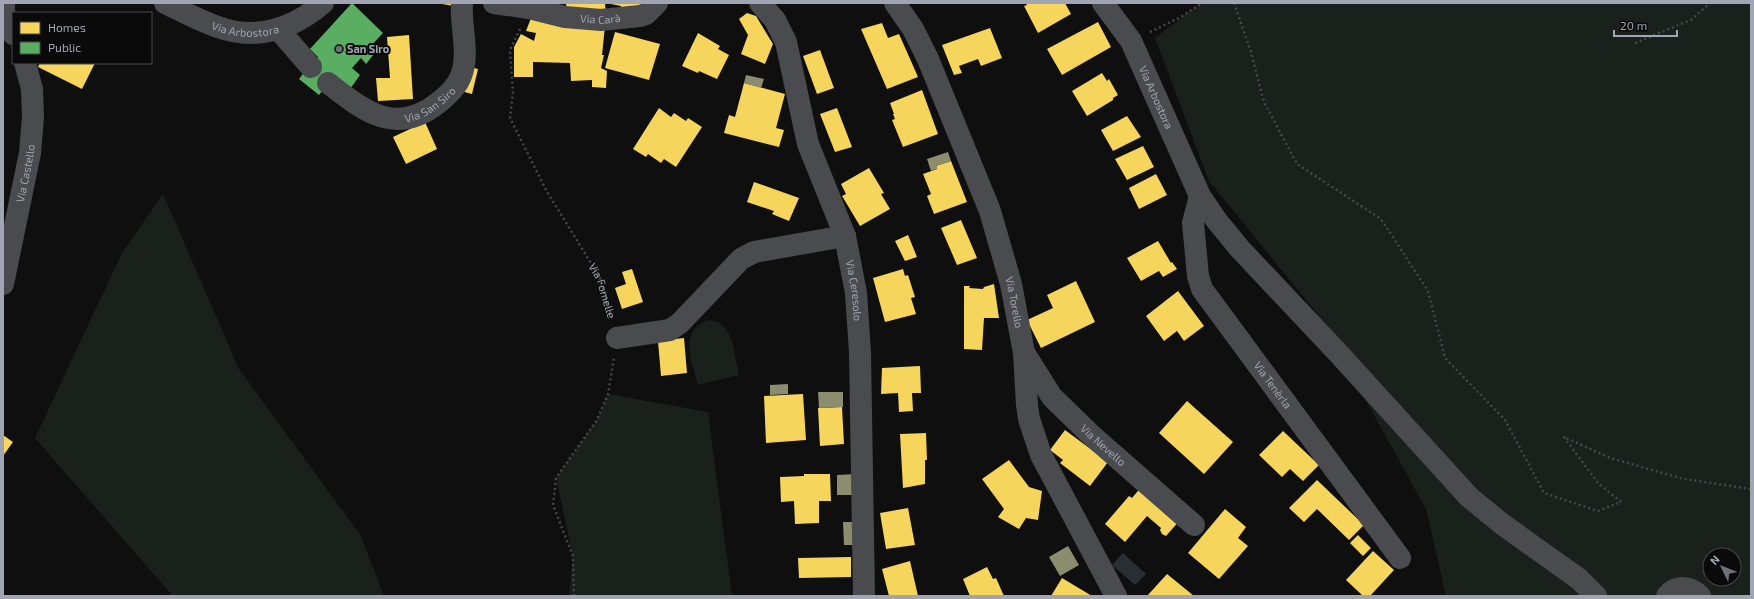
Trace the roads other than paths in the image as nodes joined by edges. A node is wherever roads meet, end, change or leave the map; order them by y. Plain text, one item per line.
1 (4, 3) edge
2 (165, 3) edge
3 (322, 3) edge
4 (462, 3) edge
5 (494, 3) edge
6 (657, 3) edge
7 (760, 3) edge
8 (1104, 3) edge
9 (901, 5) edge
10 (537, 7) edge
11 (278, 30) junction
12 (12, 32) edge
13 (25, 64) edge
14 (311, 67) dead end
15 (328, 82) dead end
16 (1200, 196) junction
17 (845, 236) junction
18 (3, 284) edge
19 (617, 338) road end
20 (1024, 353) junction
21 (1194, 525) dead end
22 (1400, 558) dead end
23 (864, 596) edge
24 (1116, 596) edge
25 (1596, 596) edge
26 (1667, 596) edge
27 (1700, 596) edge

1 - 12 street
2 - 11 street, Via Arbostora
3 - 11 street, Via Arbostora
4 - 15 street, Via San Siro
5 - 10 street
6 - 10 street, Via Carà
7 - 17 street, Via Ceresolo
8 - 16 street, Via Arbostora
9 - 20 street, Via Torello
11 - 14 street
13 - 18 street, Via Castello
16 - 22 street, Via Tenèrla
16 - 25 street, Via Arbostora
17 - 19 street
17 - 23 street, Via Ceresolo
20 - 21 street, Via Nevello
20 - 24 street, Via Torello
26 - 27 street

